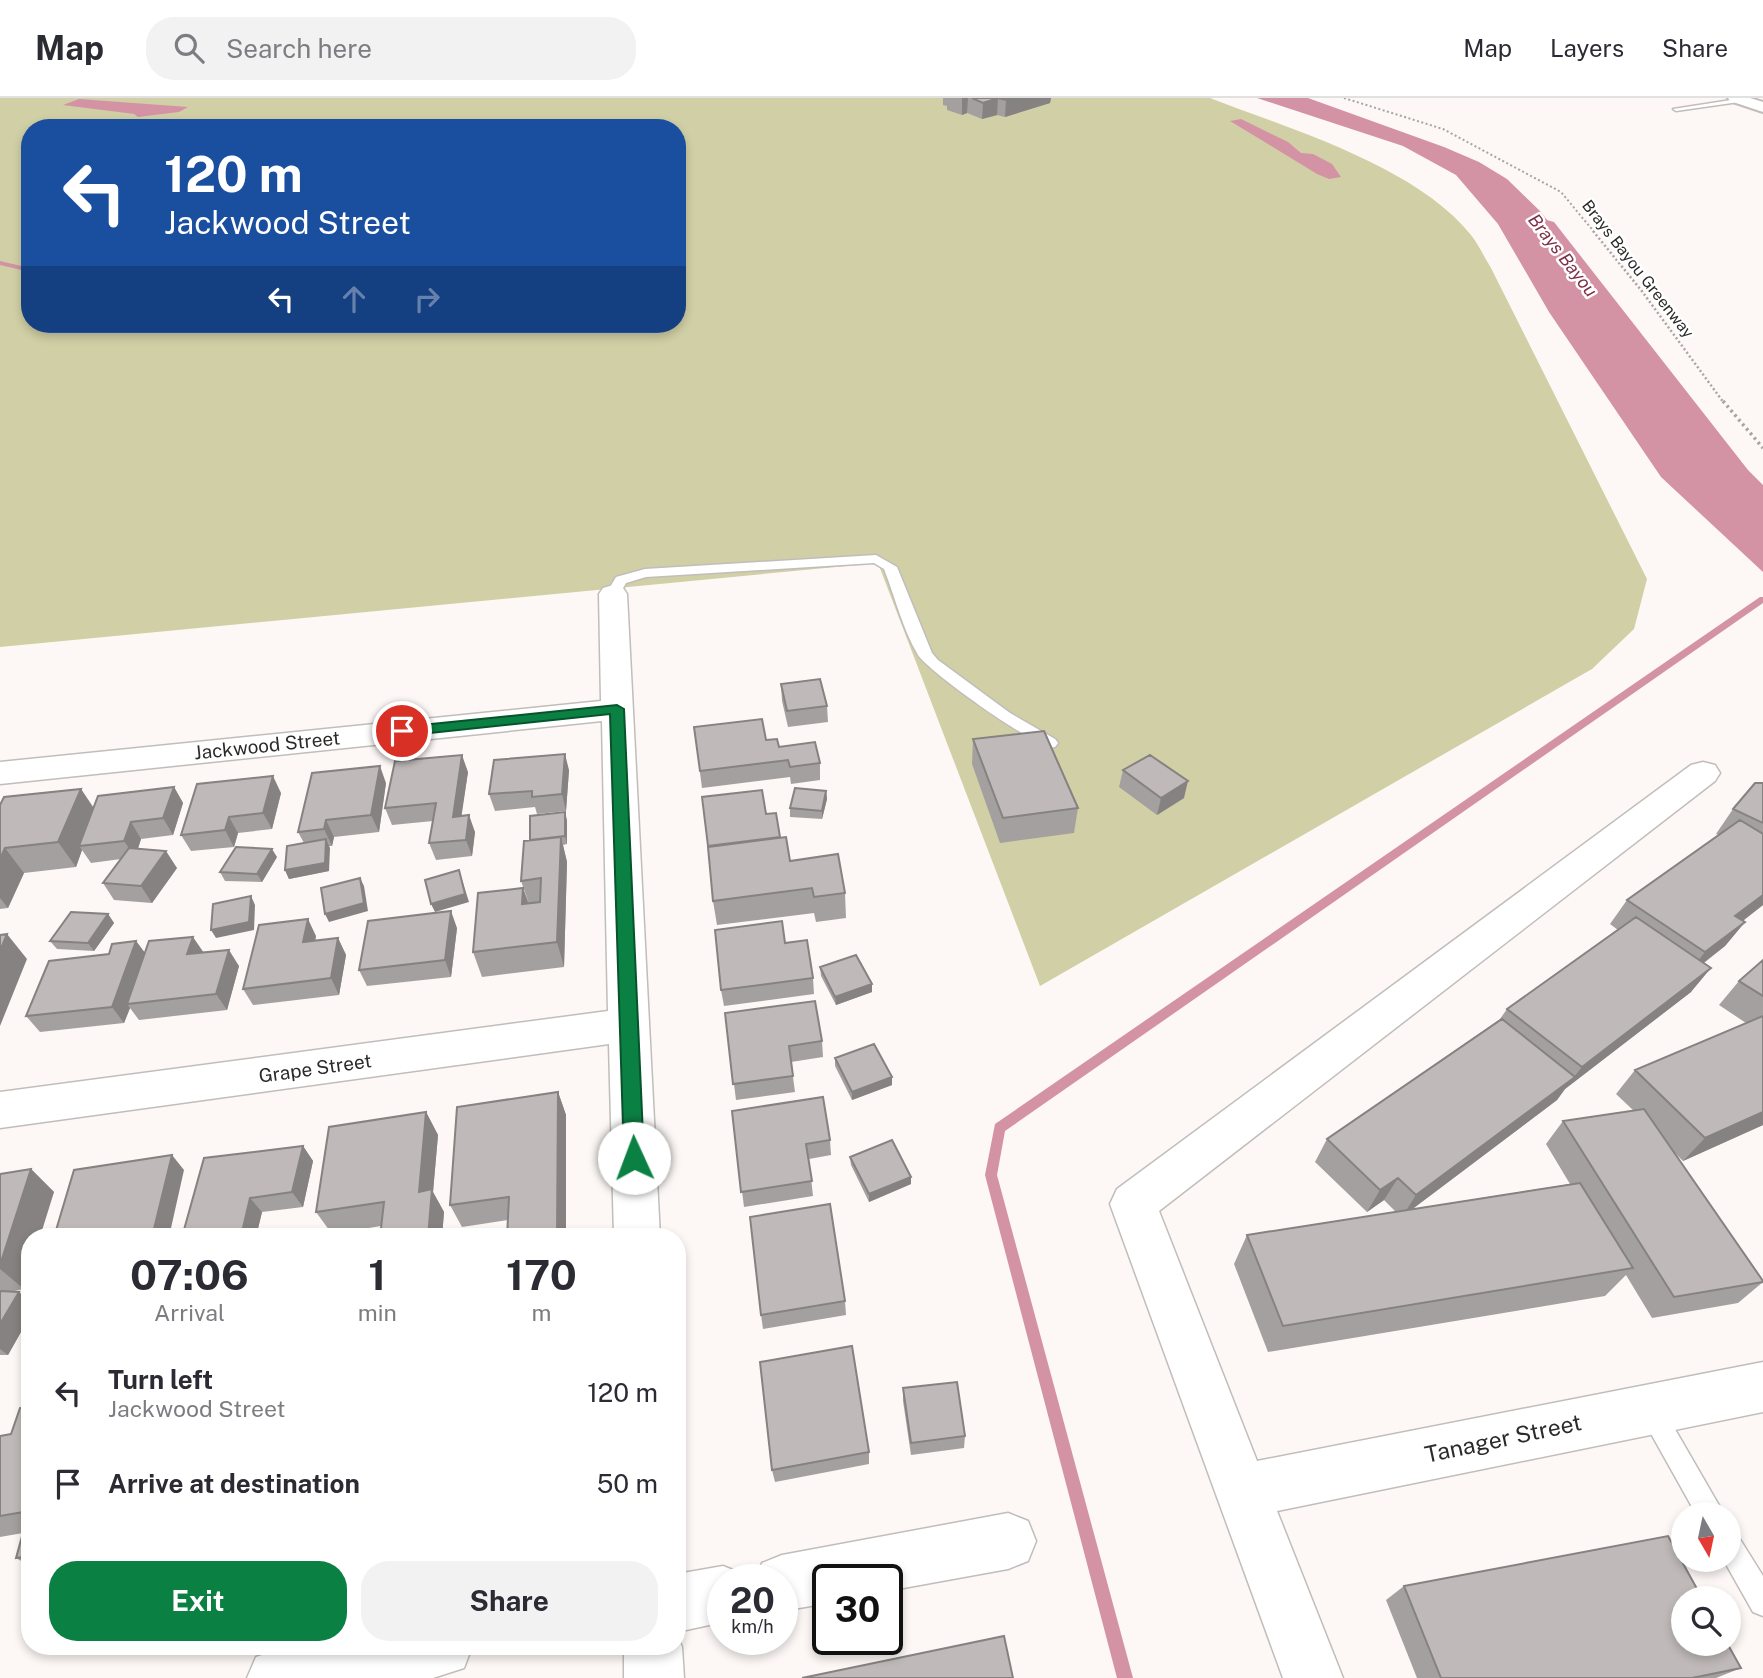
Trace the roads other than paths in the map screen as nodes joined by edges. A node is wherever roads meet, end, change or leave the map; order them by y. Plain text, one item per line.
1 (1739, 99) edge
2 (1763, 107) edge
3 (1676, 109) dead end
4 (613, 594) joint
5 (617, 709) junction
6 (1050, 743) edge
7 (0, 773) edge
8 (1703, 773) dead end
9 (629, 1025) junction
10 (0, 1110) edge
11 (637, 1228) edge
12 (1763, 1387) edge
13 (1648, 1409) junction
14 (1244, 1491) junction
15 (1704, 1502) edge
16 (1008, 1541) dead end
17 (1741, 1565) edge
18 (798, 1580) edge
19 (707, 1597) edge
20 (686, 1600) edge
21 (1763, 1602) edge
22 (400, 1655) edge
23 (653, 1655) edge
24 (277, 1678) edge
25 (654, 1678) edge
26 (1313, 1678) edge

1 - 2 street
1 - 3 lane
4 - 5 street
4 - 6 lane
5 - 7 street, Jackwood Street
5 - 9 street
8 - 14 street
9 - 10 street, Grape Street
9 - 11 street
12 - 13 street, Tanager Street
13 - 14 street, Tanager Street
13 - 15 lane
14 - 26 street
16 - 18 street
17 - 21 lane
19 - 20 street
22 - 24 street
23 - 25 street

